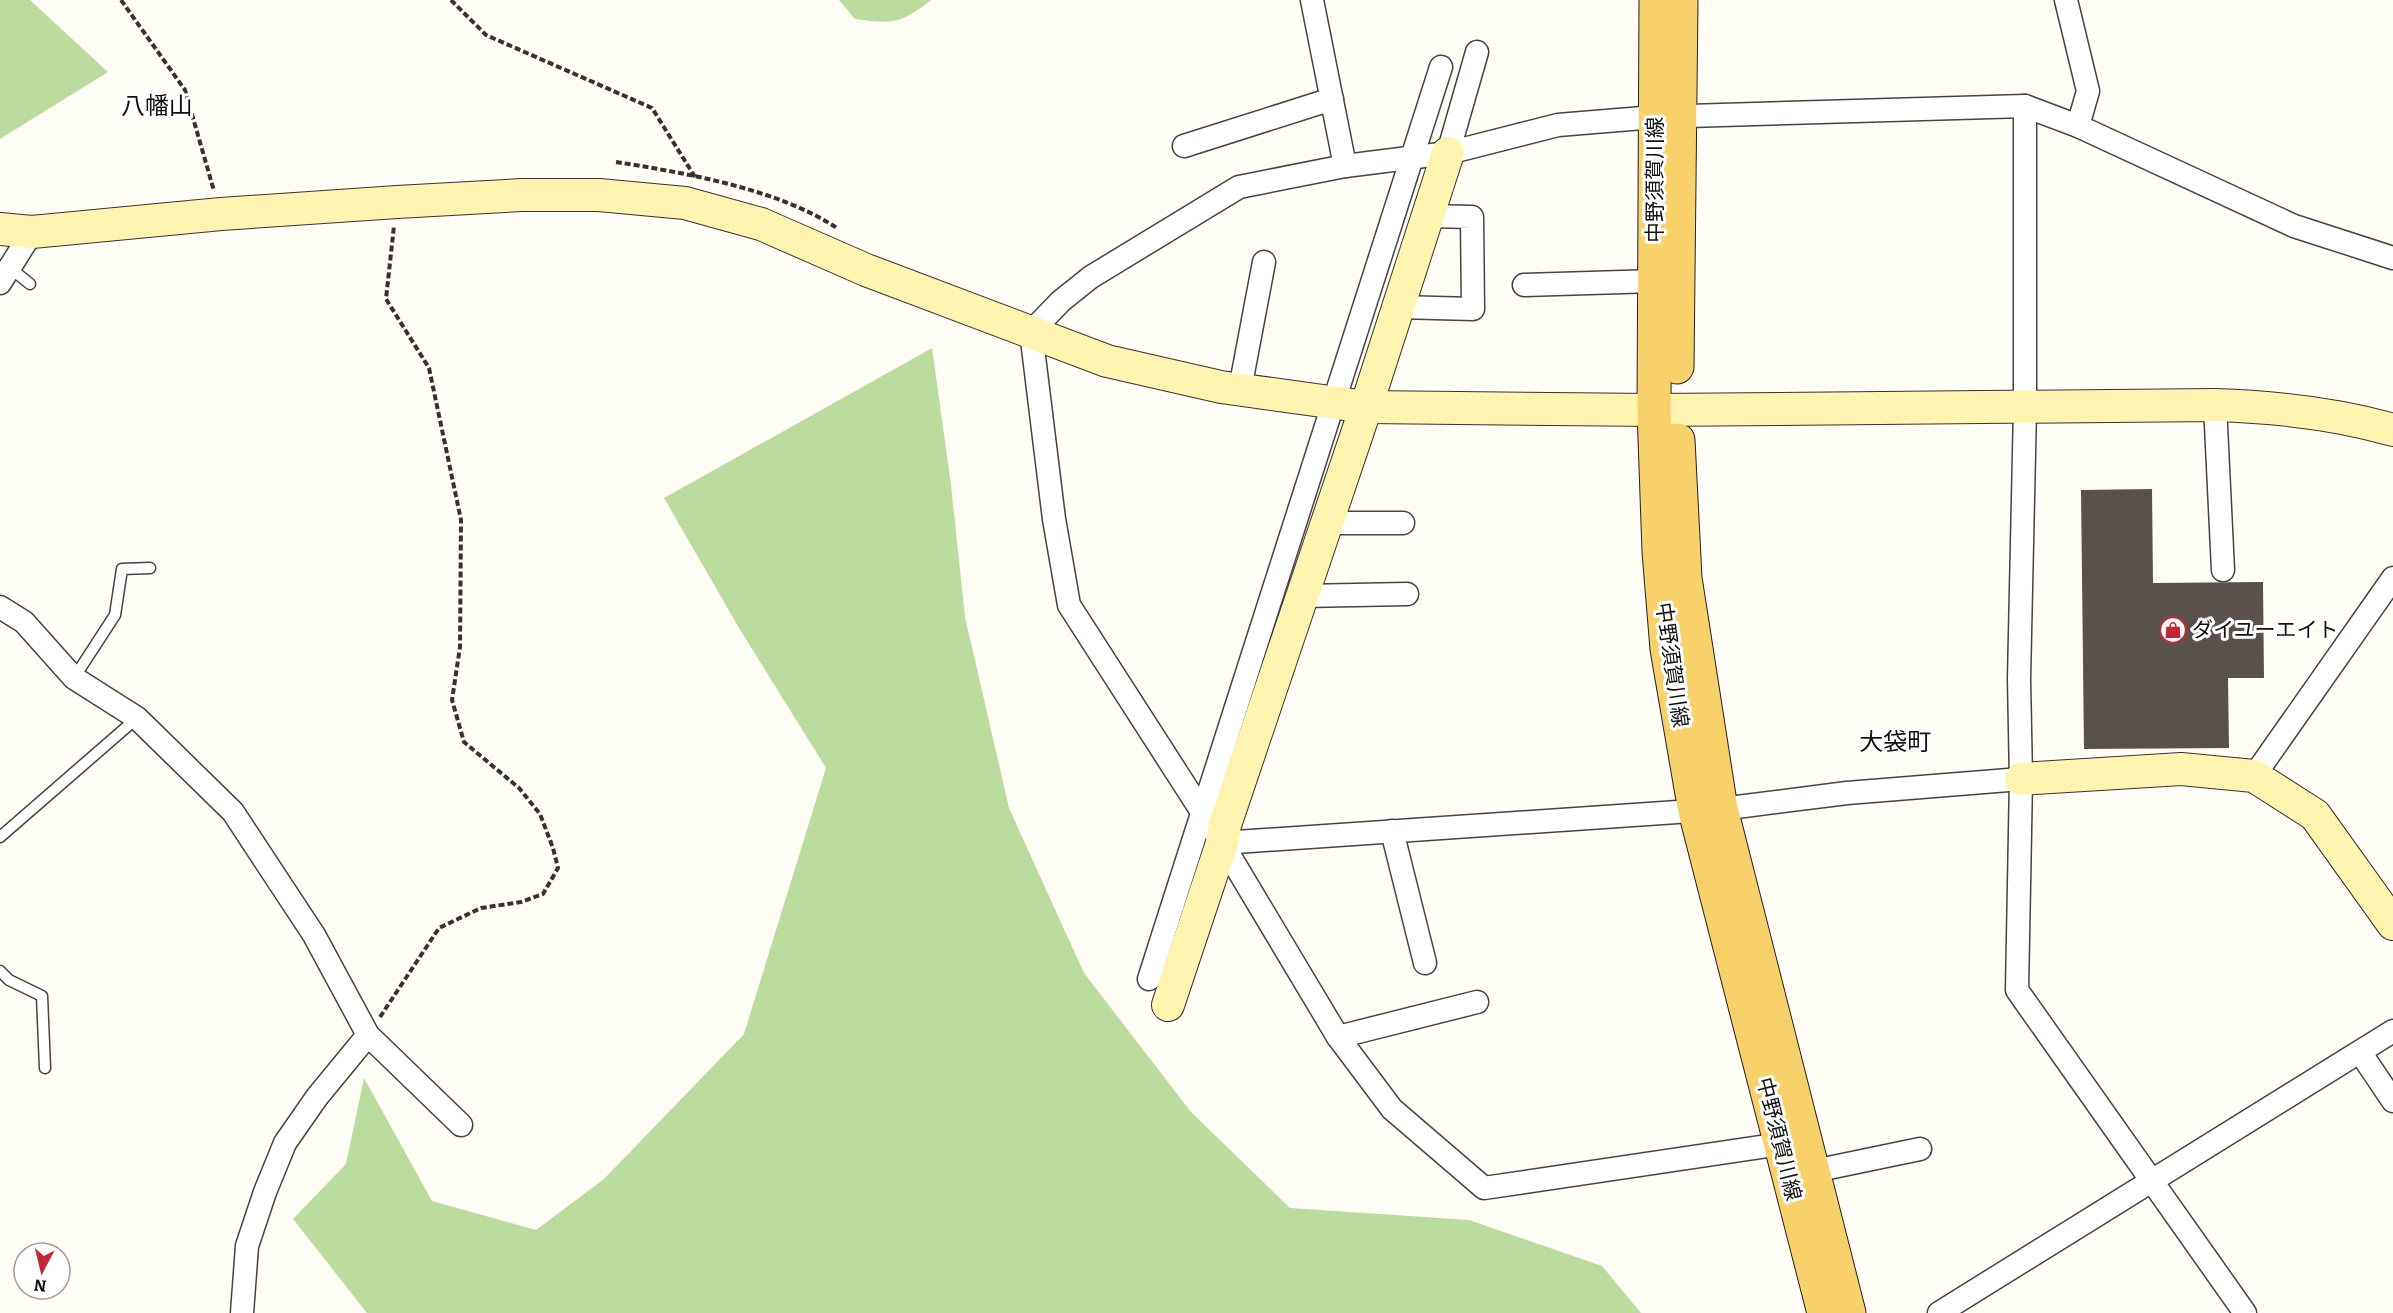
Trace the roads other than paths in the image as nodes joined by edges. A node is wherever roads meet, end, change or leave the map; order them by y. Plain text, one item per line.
1 (1312, 0) edge
2 (1656, 0) edge
3 (1681, 0) edge
4 (2067, 0) edge
5 (1477, 52) dead end
6 (1441, 67) dead end
7 (1332, 99) junction
8 (2025, 106) junction
9 (1668, 117) junction
10 (2078, 126) junction
11 (1184, 146) dead end
12 (1448, 153) junction
13 (1412, 157) junction
14 (1345, 166) junction
15 (1427, 216) junction
16 (0, 229) edge
17 (32, 232) junction
18 (2393, 258) edge
19 (1264, 262) dead end
20 (4, 275) edge
21 (1654, 281) junction
22 (30, 285) dead end
23 (1524, 285) dead end
24 (1398, 307) junction
25 (1031, 332) junction
26 (1240, 390) junction
27 (1334, 402) junction
28 (2215, 405) junction
29 (1366, 406) junction
30 (2025, 408) junction
31 (1665, 409) junction
32 (2393, 430) edge
33 (1327, 522) junction
34 (1403, 523) dead end
35 (150, 568) dead end
36 (2223, 570) dead end
37 (2393, 578) edge
38 (1407, 594) dead end
39 (1302, 596) junction
40 (0, 607) edge
41 (74, 678) junction
42 (137, 718) junction
43 (2254, 776) junction
44 (2021, 779) junction
45 (1708, 810) junction
46 (1201, 811) junction
47 (1392, 831) junction
48 (0, 837) edge
49 (1222, 843) junction
50 (2393, 924) edge
51 (1425, 963) dead end
52 (0, 971) edge
53 (1149, 979) dead end
54 (1477, 1002) dead end
55 (1168, 1005) dead end
56 (2393, 1032) edge
57 (368, 1035) junction
58 (1338, 1037) junction
59 (2360, 1052) junction
60 (45, 1068) dead end
61 (2393, 1101) edge
62 (461, 1125) dead end
63 (1793, 1142) junction
64 (1920, 1149) dead end
65 (1814, 1172) junction
66 (2153, 1181) junction
67 (242, 1313) edge
68 (1824, 1313) edge
69 (1849, 1313) edge
70 (1939, 1313) edge
71 (2245, 1313) edge

1 - 7 street
2 - 9 main road, 中野須賀川線
3 - 9 main road, 中野須賀川線
4 - 10 street
5 - 12 street
6 - 13 street
7 - 11 street
7 - 14 street
8 - 9 street
8 - 10 street
8 - 30 street
9 - 12 street
9 - 21 main road, 中野須賀川線
9 - 31 main road, 中野須賀川線
10 - 18 street
12 - 13 street
12 - 15 street
13 - 14 street
13 - 27 street
14 - 25 street
15 - 24 street
15 - 24 street
16 - 17 street
17 - 20 street
17 - 25 street
19 - 26 street
20 - 22 lane
21 - 23 street
21 - 31 main road, 中野須賀川線
24 - 29 street
25 - 26 street
25 - 46 street
26 - 27 street
27 - 29 street
27 - 46 street
28 - 30 street
28 - 32 street
28 - 36 street
29 - 31 street
29 - 33 street
30 - 31 street
30 - 44 street
31 - 45 main road, 中野須賀川線
33 - 34 street
33 - 39 street
35 - 41 lane
37 - 43 street
38 - 39 street
39 - 49 street
40 - 41 street
41 - 42 street
42 - 48 lane
42 - 57 street
43 - 44 street
43 - 50 street
44 - 45 street
44 - 66 street
45 - 47 street
45 - 63 main road, 中野須賀川線
46 - 49 street
46 - 53 street
47 - 49 street
47 - 51 street
49 - 55 street
49 - 58 street
52 - 60 lane
54 - 58 street
56 - 59 street
57 - 62 street
57 - 67 street
58 - 63 street
59 - 61 street
59 - 66 street
63 - 65 main road, 中野須賀川線
63 - 68 main road, 中野須賀川線
64 - 65 street
65 - 69 main road, 中野須賀川線
66 - 70 street
66 - 71 street

